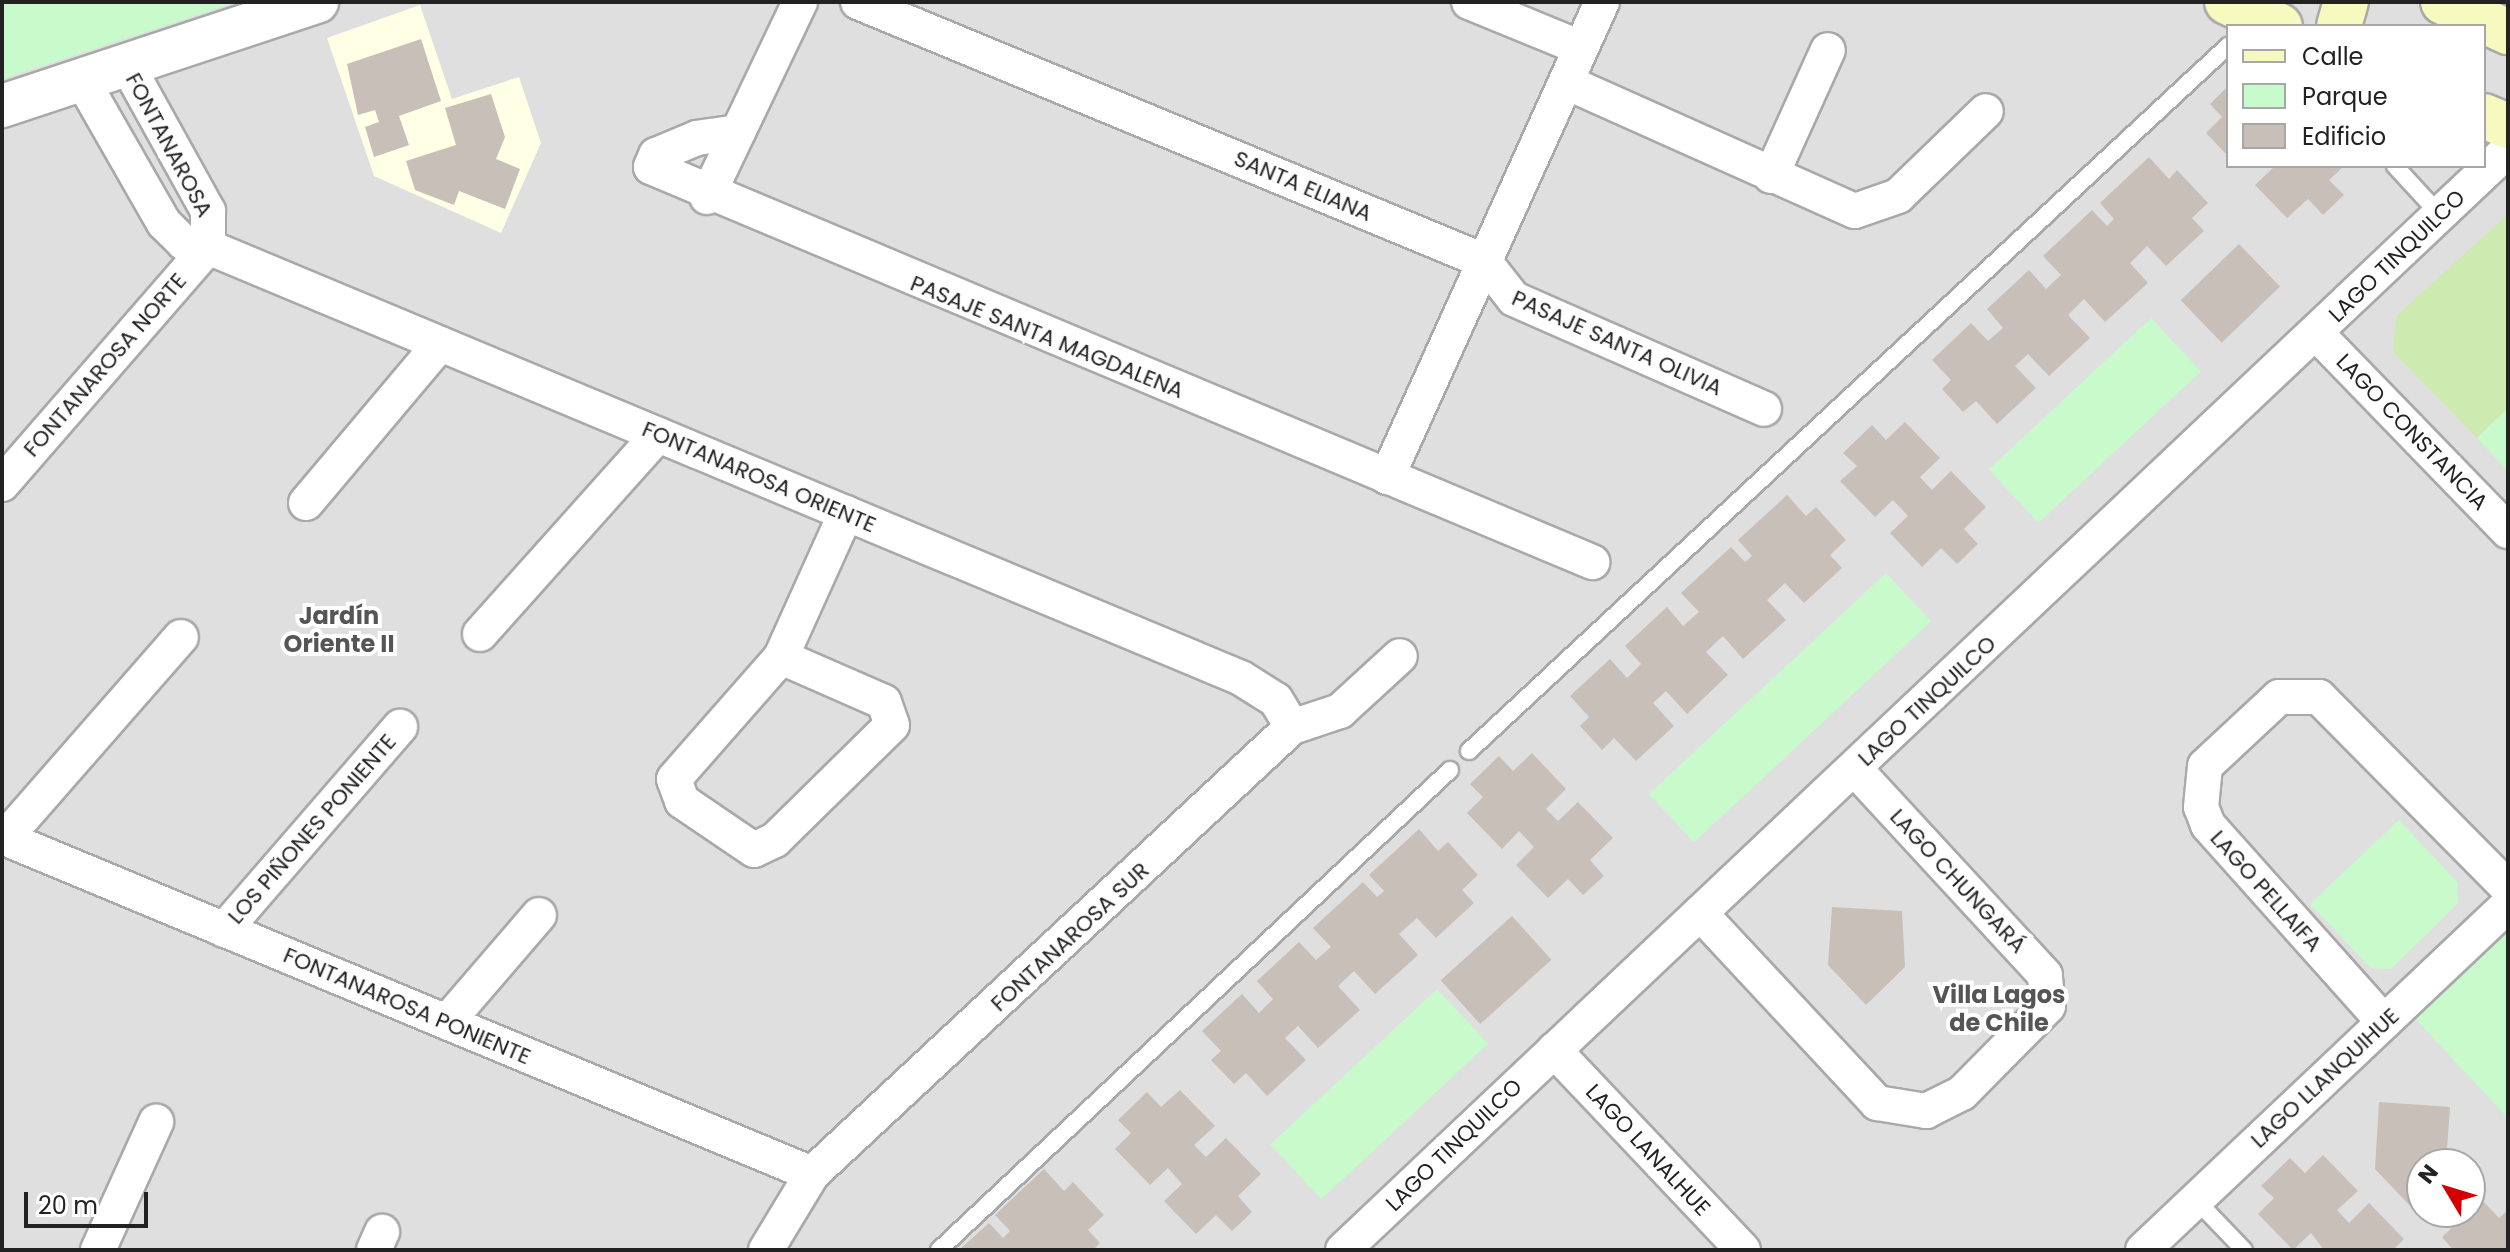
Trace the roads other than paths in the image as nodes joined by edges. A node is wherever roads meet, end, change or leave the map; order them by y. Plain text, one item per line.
1 (317, 2) edge
2 (800, 2) edge
3 (858, 2) edge
4 (1469, 2) edge
5 (1602, 2) edge
6 (2227, 2) edge
7 (2346, 2) edge
8 (2443, 2) edge
9 (2276, 24) edge
10 (2340, 24) edge
11 (2508, 32) edge
12 (1581, 48) junction
13 (2226, 48) edge
14 (1828, 50) dead end
15 (127, 65) junction
16 (82, 80) junction
17 (1566, 82) junction
18 (2, 106) edge
19 (1986, 111) dead end
20 (2486, 117) edge
21 (2508, 126) edge
22 (738, 132) junction
23 (2508, 150) edge
24 (2397, 168) edge
25 (1771, 176) junction
26 (707, 197) junction
27 (2440, 215) junction
28 (208, 247) junction
29 (1484, 261) junction
30 (2316, 333) junction
31 (440, 344) junction
32 (1764, 409) dead end
33 (658, 435) junction
34 (1387, 477) junction
35 (2, 484) edge
36 (306, 503) dead end
37 (846, 513) junction
38 (2508, 531) edge
39 (1592, 562) dead end
40 (480, 634) dead end
41 (181, 637) dead end
42 (1400, 656) dead end
43 (781, 657) junction
44 (400, 727) dead end
45 (1292, 727) junction
46 (1469, 751) dead end
47 (1855, 769) junction
48 (1450, 770) dead end
49 (4, 838) edge
50 (2508, 888) edge
51 (2508, 905) edge
52 (1700, 913) junction
53 (539, 915) dead end
54 (224, 930) junction
55 (447, 1022) junction
56 (2384, 1022) junction
57 (1554, 1050) junction
58 (156, 1122) dead end
59 (812, 1174) junction
60 (2196, 1200) junction
61 (98, 1250) edge
62 (766, 1250) edge
63 (939, 1250) edge
64 (1343, 1250) edge
65 (1743, 1250) edge
66 (2143, 1250) edge
67 (2244, 1250) edge

1 - 15 street
2 - 22 street
3 - 29 street, SANTA ELIANA
4 - 12 street
5 - 12 street
6 - 9 main road
7 - 10 main road
8 - 11 main road
12 - 17 street
13 - 46 lane
14 - 25 street
15 - 16 street
15 - 28 street, FONTANAROSA
16 - 18 street
16 - 28 street, FONTANAROSA
17 - 25 street
17 - 29 street
19 - 25 street
20 - 21 main road
22 - 26 street
22 - 26 street, PASAJE SANTA MAGDALENA
23 - 27 street, LAGO TINQUILCO
24 - 27 lane
26 - 34 street, PASAJE SANTA MAGDALENA
27 - 30 street, LAGO TINQUILCO
28 - 31 street, FONTANAROSA ORIENTE
28 - 35 street, FONTANAROSA NORTE
29 - 32 street, PASAJE SANTA OLIVIA
29 - 34 street
30 - 38 street, LAGO CONSTANCIA
30 - 47 street, LAGO TINQUILCO
31 - 33 street, FONTANAROSA ORIENTE
31 - 36 street
33 - 37 street, FONTANAROSA ORIENTE
33 - 40 street
34 - 39 street, PASAJE SANTA MAGDALENA
37 - 43 street
37 - 45 street, FONTANAROSA ORIENTE
41 - 49 street
42 - 45 street, FONTANAROSA SUR
43 - 43 street
44 - 54 street, LOS PIÑONES PONIENTE
45 - 59 street, FONTANAROSA SUR
47 - 52 street, LAGO TINQUILCO
47 - 52 street, LAGO CHUNGARÁ
48 - 63 lane
49 - 54 street, FONTANAROSA PONIENTE
50 - 56 street, LAGO PELLAIFA
51 - 56 street, LAGO LLANQUIHUE
52 - 57 street, LAGO TINQUILCO
53 - 55 street
54 - 55 street, FONTANAROSA PONIENTE
55 - 59 street, FONTANAROSA PONIENTE
56 - 60 street, LAGO LLANQUIHUE
57 - 64 street, LAGO TINQUILCO
57 - 65 street, LAGO LANALHUE
58 - 61 street
59 - 62 street, FONTANAROSA SUR
60 - 66 street, LAGO LLANQUIHUE
60 - 67 lane

